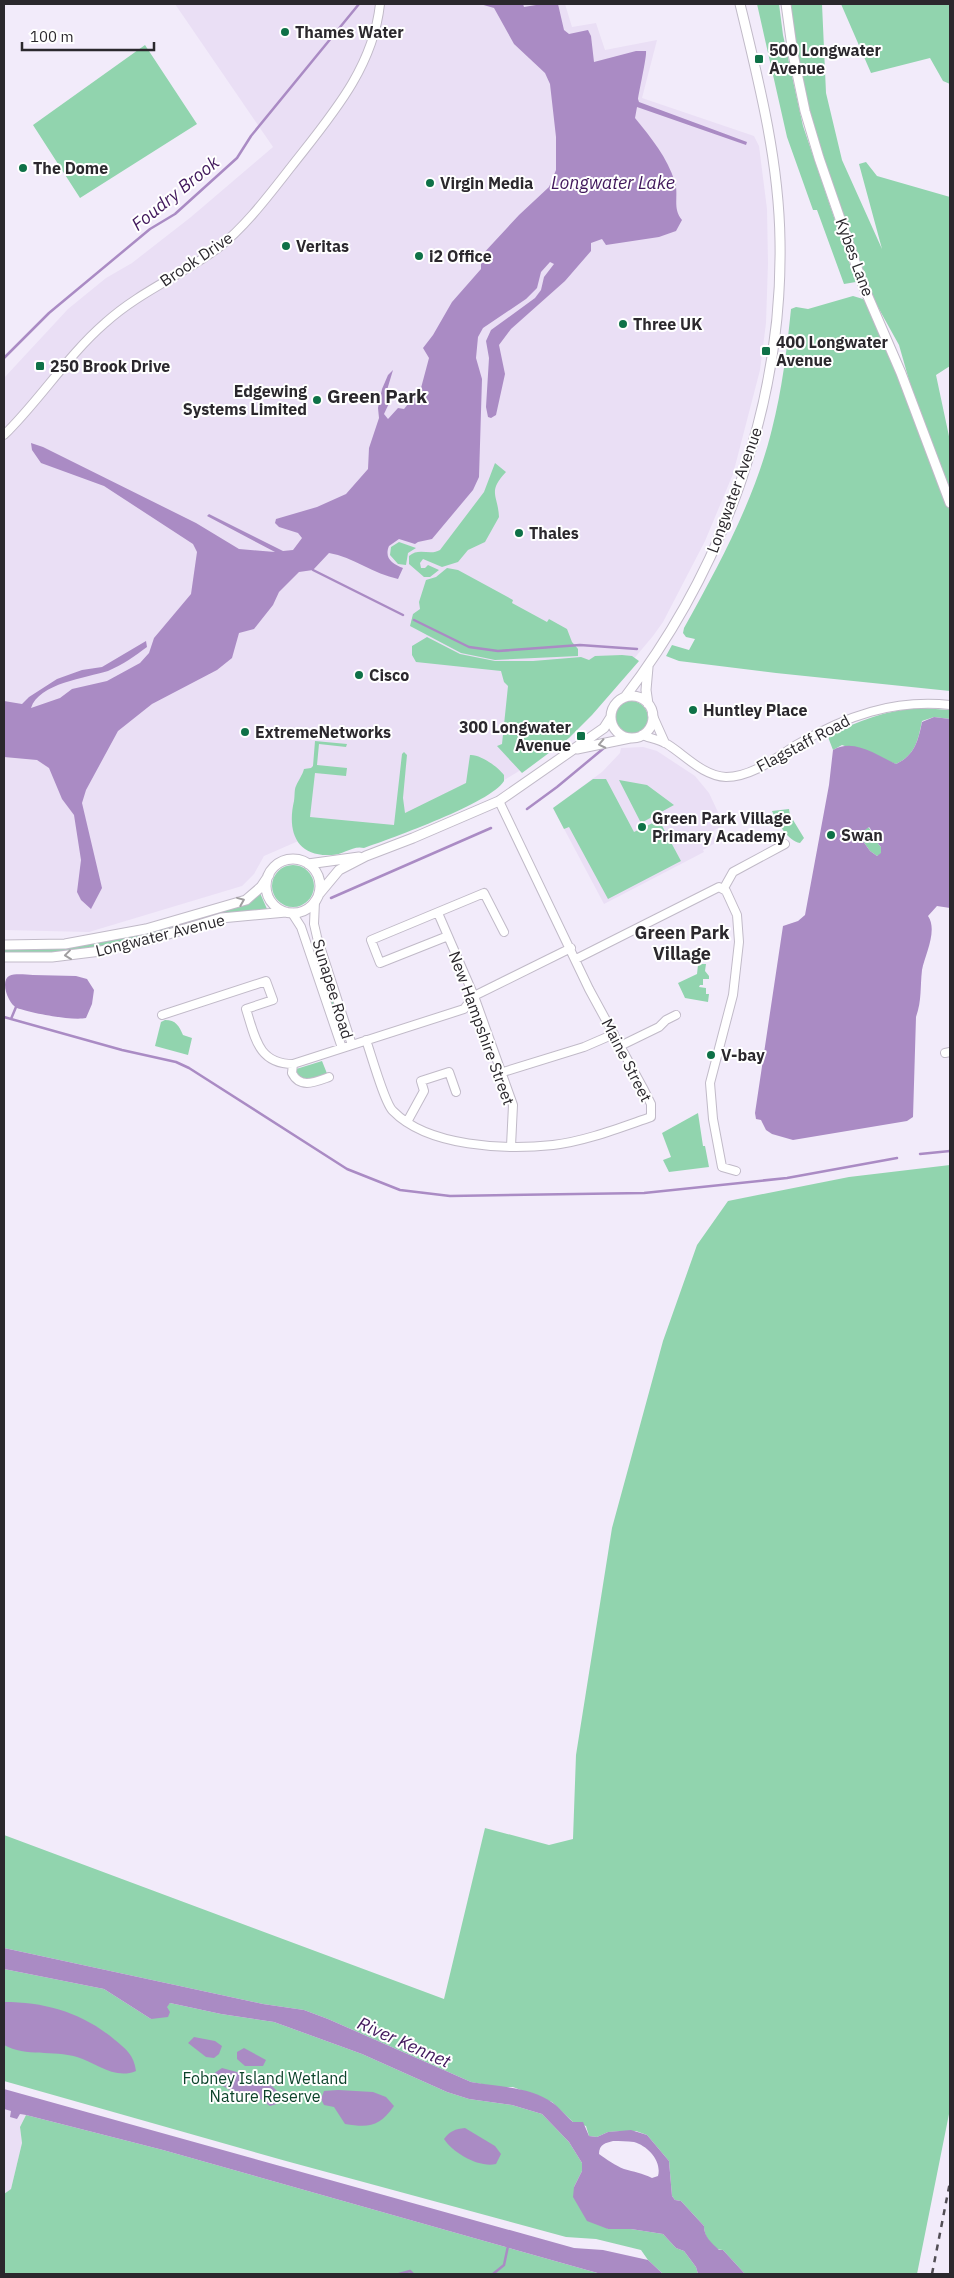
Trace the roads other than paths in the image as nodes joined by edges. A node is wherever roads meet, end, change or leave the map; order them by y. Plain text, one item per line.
1 (380, 4) edge
2 (740, 4) edge
3 (786, 4) edge
4 (4, 435) edge
5 (950, 503) edge
6 (648, 667) junction
7 (625, 697) junction
8 (648, 704) junction
9 (950, 705) edge
10 (652, 714) junction
11 (611, 717) junction
12 (642, 735) junction
13 (631, 738) junction
14 (665, 743) junction
15 (574, 750) junction
16 (499, 801) junction
17 (784, 844) dead end
18 (366, 856) junction
19 (308, 864) junction
20 (269, 875) junction
21 (724, 888) junction
22 (317, 898) junction
23 (289, 913) junction
24 (438, 913) junction
25 (504, 932) dead end
26 (448, 936) junction
27 (4, 945) edge
28 (571, 948) junction
29 (4, 957) edge
30 (576, 959) junction
31 (474, 996) junction
32 (162, 1015) dead end
33 (676, 1015) dead end
34 (614, 1034) junction
35 (366, 1040) junction
36 (352, 1045) junction
37 (620, 1046) junction
38 (342, 1048) junction
39 (293, 1064) junction
40 (500, 1073) junction
41 (329, 1077) dead end
42 (456, 1092) dead end
43 (407, 1122) junction
44 (511, 1146) junction
45 (736, 1171) dead end

1 - 4 street, Brook Drive
2 - 6 street, Longwater Avenue
3 - 5 street, Kybes Lane
6 - 7 street, Longwater Avenue
6 - 8 street, Longwater Avenue
7 - 8 street
7 - 11 street
8 - 10 street
9 - 14 street, Flagstaff Road
10 - 12 street
10 - 14 street, Flagstaff Road
11 - 13 street
11 - 15 street
12 - 13 street
12 - 14 street, Flagstaff Road
13 -> 15 street
15 - 16 street
16 - 18 street
16 - 28 street, Maine Street
17 - 21 street
18 - 19 street
18 - 22 street
19 - 20 street
19 - 22 street
20 - 23 street
27 -> 20 street, Longwater Avenue
21 - 30 street
21 - 45 street
22 - 23 street
22 - 36 street, Sunapee Road
23 -> 29 street, Longwater Avenue
23 - 38 street, Sunapee Road
24 - 25 street
24 - 26 street, New Hampshire Street
24 - 26 street
26 - 31 street, New Hampshire Street
28 - 30 street, Maine Street
28 - 31 street
30 - 34 street, Maine Street
31 - 35 street
31 - 40 street, New Hampshire Street
32 - 39 street
33 - 37 street
34 - 37 street, Maine Street
34 - 40 street
35 - 36 street
35 - 43 street, Maine Street
36 - 38 street, Sunapee Road
37 - 44 street, Maine Street
38 - 39 street
39 - 41 street
40 - 44 street, New Hampshire Street
42 - 43 street
43 - 44 street, Maine Street

